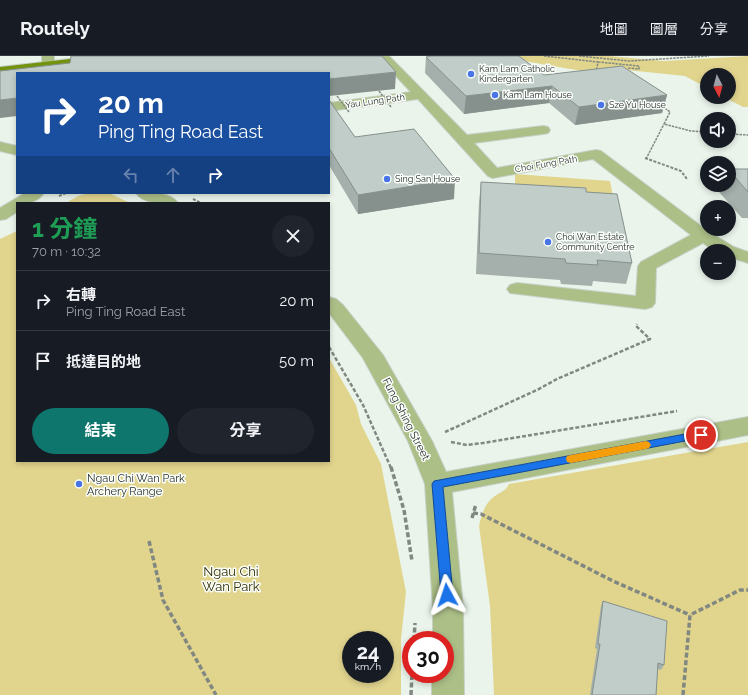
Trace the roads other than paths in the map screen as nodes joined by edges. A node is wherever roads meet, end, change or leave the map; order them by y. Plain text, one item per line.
1 (383, 56) edge
2 (119, 57) edge
3 (95, 58) edge
4 (136, 58) edge
5 (48, 60) edge
6 (0, 71) edge
7 (420, 95) junction
8 (330, 107) edge
9 (543, 130) dead end
10 (464, 140) junction
11 (0, 146) edge
12 (16, 151) edge
13 (34, 194) edge
14 (147, 194) edge
15 (22, 202) edge
16 (167, 202) edge
17 (16, 206) edge
18 (0, 215) edge
19 (700, 234) edge
20 (703, 236) joint
21 (717, 244) edge
22 (736, 254) edge
23 (748, 258) edge
24 (517, 289) dead end
25 (330, 304) edge
26 (748, 426) edge
27 (438, 484) junction
28 (448, 695) edge

1 - 7 street, Choi Fung Path
2 - 3 main road
2 - 4 street
3 - 5 main road
5 - 6 main road
7 - 8 street, Yau Lung Path
7 - 10 street, Choi Fung Path
9 - 10 street
10 - 19 street, Choi Fung Path
11 - 12 street
13 - 15 street
14 - 16 street
17 - 18 street
20 - 21 street, Choi Fung Path
20 - 24 street
22 - 23 street, Choi Fung Path
25 - 27 street, Fung Shing Street
26 - 27 street
27 - 28 street, Fung Shing Street

